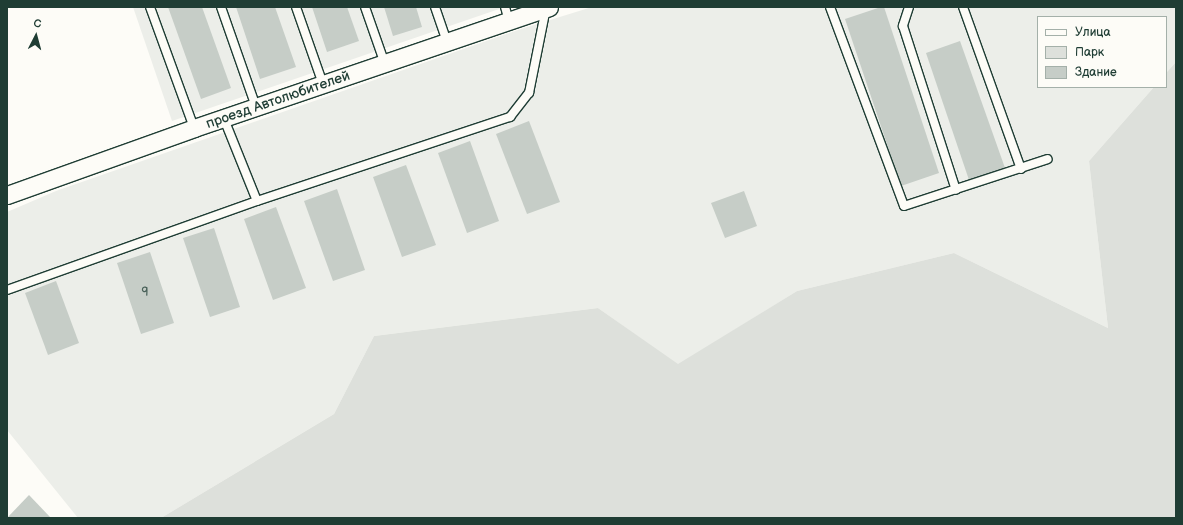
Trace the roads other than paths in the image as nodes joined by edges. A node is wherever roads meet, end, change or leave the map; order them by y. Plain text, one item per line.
1 (150, 7) edge
2 (221, 7) edge
3 (296, 7) edge
4 (365, 7) edge
5 (435, 7) edge
6 (830, 7) edge
7 (909, 7) edge
8 (963, 7) edge
9 (548, 8) edge
10 (507, 14) edge
11 (447, 42) junction
12 (385, 64) junction
13 (323, 84) junction
14 (256, 107) junction
15 (224, 119) junction
16 (194, 128) junction
17 (1048, 159) dead end
18 (1022, 169) junction
19 (956, 190) junction
20 (7, 195) edge
21 (257, 201) junction
22 (7, 290) edge

1 - 16 lane
2 - 14 lane
3 - 13 lane
4 - 12 lane
5 - 11 lane
6 - 19 lane
7 - 19 lane
8 - 18 lane
9 - 10 street, проезд Автолюбителей
9 - 21 lane
10 - 11 street, проезд Автолюбителей
11 - 12 street, проезд Автолюбителей
12 - 13 street, проезд Автолюбителей
13 - 14 street, проезд Автолюбителей
14 - 15 street, проезд Автолюбителей
15 - 16 street, проезд Автолюбителей
15 - 21 lane
16 - 20 street, проезд Автолюбителей
17 - 18 lane
18 - 19 lane
21 - 22 lane

